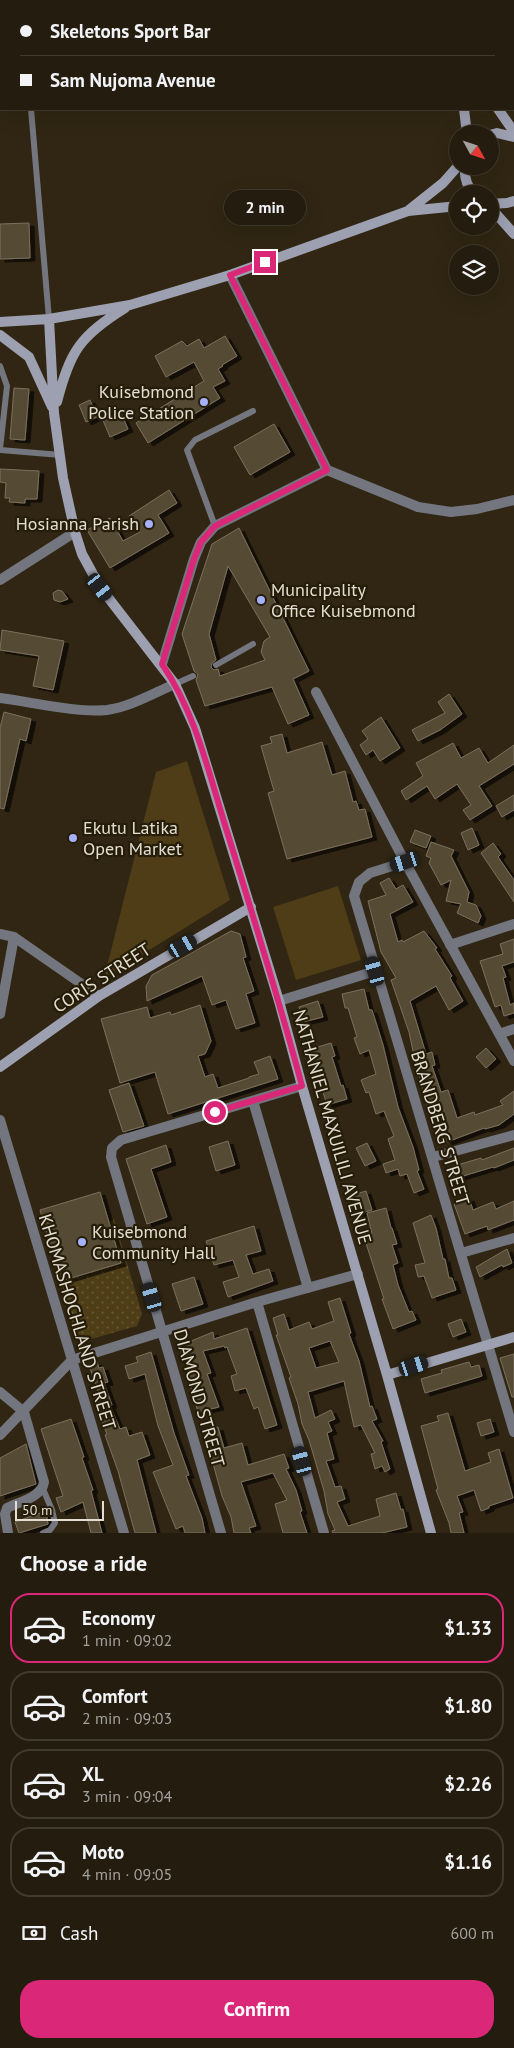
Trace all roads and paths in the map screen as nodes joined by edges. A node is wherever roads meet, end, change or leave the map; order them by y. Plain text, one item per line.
1 (31, 110) edge
2 (464, 110) edge
3 (499, 110) edge
4 (465, 125) edge
5 (514, 132) edge
6 (499, 133) edge
7 (514, 137) edge
8 (450, 175) edge
9 (514, 201) edge
10 (499, 204) edge
11 (449, 207) edge
12 (408, 211) junction
13 (499, 216) edge
14 (514, 234) edge
15 (230, 275) junction
16 (130, 305) junction
17 (49, 319) junction
18 (0, 322) edge
19 (0, 335) edge
20 (0, 366) edge
21 (253, 411) dead end
22 (54, 413) junction
23 (0, 450) edge
24 (61, 455) junction
25 (327, 470) junction
26 (514, 500) edge
27 (215, 526) junction
28 (75, 532) junction
29 (0, 580) edge
30 (253, 644) dead end
31 (162, 664) junction
32 (216, 665) dead end
33 (193, 676) dead end
34 (176, 684) junction
35 (316, 692) dead end
36 (0, 698) edge
37 (405, 862) junction
38 (251, 907) junction
39 (514, 924) edge
40 (0, 934) edge
41 (14, 937) junction
42 (450, 945) junction
43 (375, 971) junction
44 (99, 996) junction
45 (279, 1001) junction
46 (0, 1014) edge
47 (514, 1030) edge
48 (499, 1034) junction
49 (514, 1062) edge
50 (0, 1067) edge
51 (302, 1086) junction
52 (252, 1101) junction
53 (0, 1120) edge
54 (514, 1134) edge
55 (432, 1156) junction
56 (514, 1238) edge
57 (461, 1253) junction
58 (358, 1274) junction
59 (308, 1288) junction
60 (257, 1302) junction
61 (163, 1332) junction
62 (514, 1337) edge
63 (487, 1345) junction
64 (72, 1360) junction
65 (387, 1375) junction
66 (0, 1392) edge
67 (24, 1412) junction
68 (514, 1432) edge
69 (0, 1435) edge
70 (43, 1489) junction
71 (8, 1533) edge
72 (43, 1533) edge
73 (124, 1533) edge
74 (221, 1533) edge
75 (324, 1533) edge
76 (431, 1533) edge

1 - 17 lane
2 - 4 street
3 - 5 street
6 - 7 street
8 - 12 street
9 - 10 street
11 - 12 street
12 - 15 street
13 - 14 street
15 - 16 street
15 - 25 street
16 - 17 street
16 - 22 street
17 - 18 street
17 - 22 street, NATHANIEL MAXUILILI AVENUE
19 - 22 street
20 - 23 lane
21 - 27 lane
22 - 24 street, NATHANIEL MAXUILILI AVENUE
23 - 24 lane
24 - 28 street, NATHANIEL MAXUILILI AVENUE
25 - 26 street
25 - 27 street
27 - 31 street
28 - 29 street
28 - 31 street, NATHANIEL MAXUILILI AVENUE
30 - 32 lane
31 - 34 street, NATHANIEL MAXUILILI AVENUE
33 - 34 lane
34 - 36 street
34 - 38 street, NATHANIEL MAXUILILI AVENUE
35 - 37 street
37 - 42 street
37 - 43 street, BRANDBERG STREET
38 - 44 street, CORIS STREET
38 - 45 street, NATHANIEL MAXUILILI AVENUE
39 - 42 street
40 - 41 street
41 - 44 street
41 - 46 street
42 - 48 street
43 - 45 street
43 - 55 street, BRANDBERG STREET
44 - 50 street, CORIS STREET
45 - 51 street, NATHANIEL MAXUILILI AVENUE
47 - 48 street
48 - 49 street
51 - 52 street, DIAMOND STREET
51 - 58 street, NATHANIEL MAXUILILI AVENUE
52 - 59 street
52 - 61 street, DIAMOND STREET
53 - 64 street, KHOMASHOCHLAND STREET
54 - 55 street
55 - 57 street, BRANDBERG STREET
56 - 57 street
57 - 63 street, BRANDBERG STREET
58 - 59 street
58 - 65 street, NATHANIEL MAXUILILI AVENUE
59 - 60 street
60 - 61 street
60 - 75 street
61 - 64 street
61 - 74 street, DIAMOND STREET
62 - 63 street
63 - 65 street
63 - 68 street, BRANDBERG STREET
64 - 67 street
64 - 73 street, KHOMASHOCHLAND STREET
65 - 76 street, NATHANIEL MAXUILILI AVENUE
66 - 67 street
67 - 69 street
67 - 70 street
70 - 71 street
70 - 72 lane

